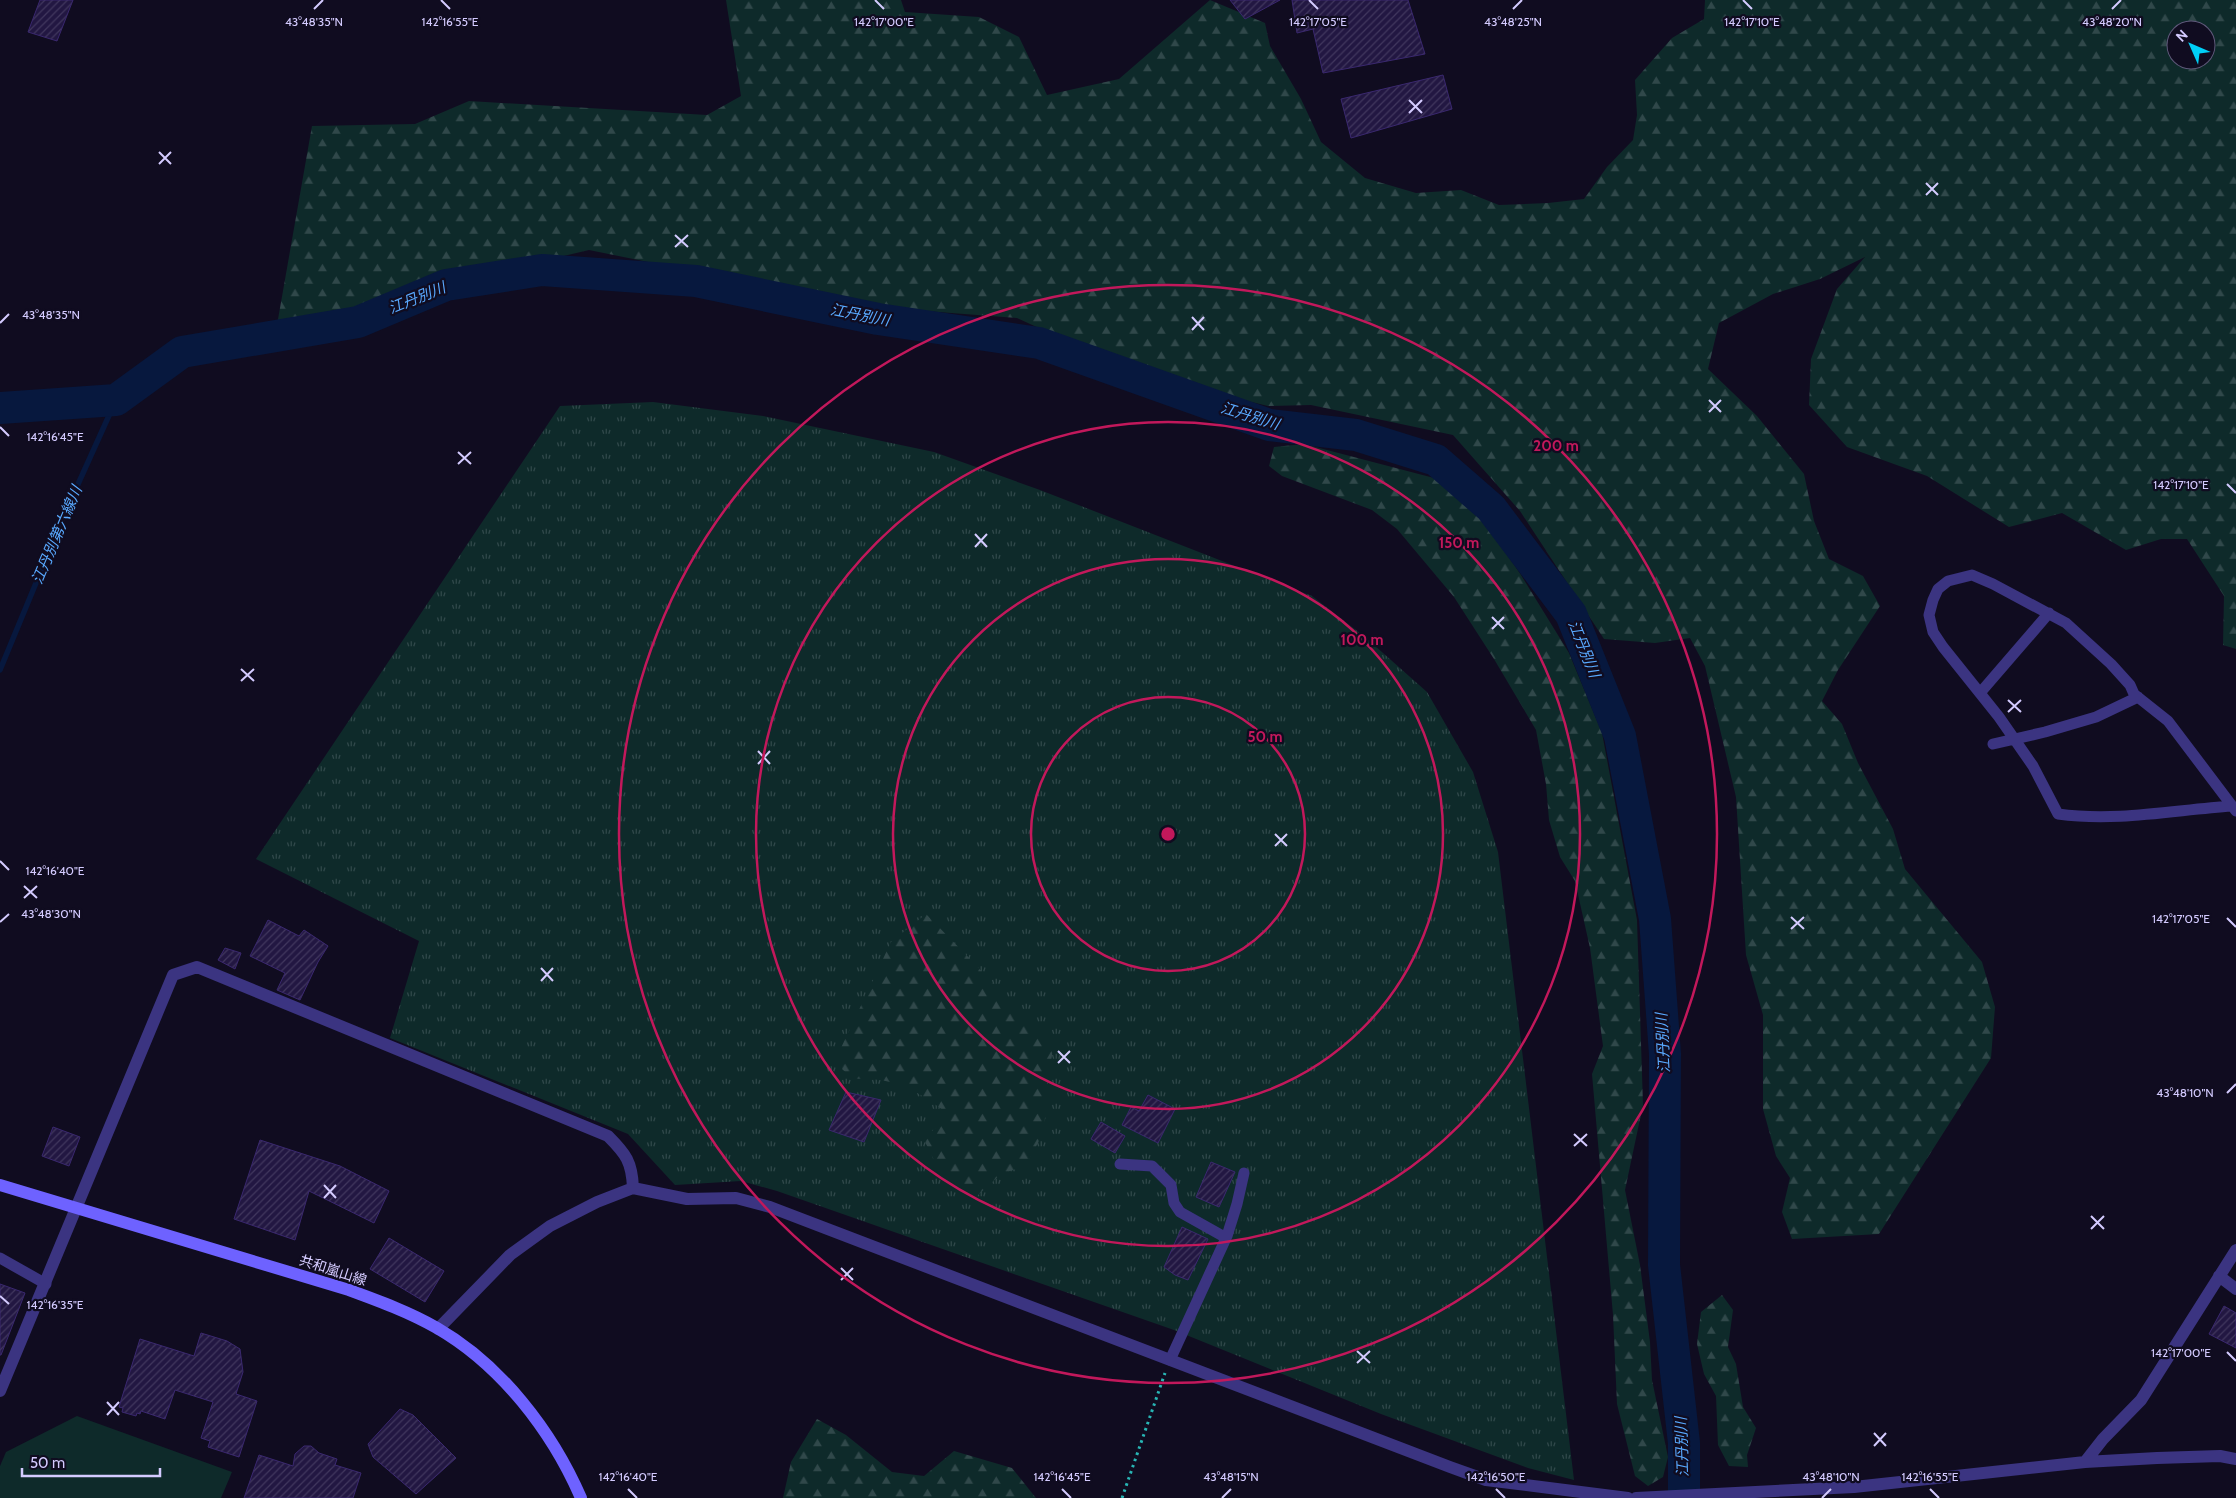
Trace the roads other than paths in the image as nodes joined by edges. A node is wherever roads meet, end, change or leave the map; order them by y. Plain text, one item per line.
1 (2049, 613) junction
2 (1980, 693) junction
3 (2138, 697) junction
4 (2014, 739) junction
5 (1993, 744) dead end
6 (2234, 808) edge
7 (1120, 1164) dead end
8 (1244, 1173) dead end
9 (0, 1185) edge
10 (634, 1188) junction
11 (75, 1208) junction
12 (1227, 1236) junction
13 (2236, 1250) edge
14 (0, 1258) edge
15 (2219, 1276) junction
16 (46, 1284) junction
17 (2236, 1289) edge
18 (438, 1329) junction
19 (1170, 1360) junction
20 (0, 1391) edge
21 (2236, 1459) edge
22 (2085, 1462) junction
23 (1855, 1492) edge
24 (581, 1498) edge
25 (1628, 1498) edge
26 (1636, 1498) edge

1 - 2 lane
1 - 2 lane
1 - 3 lane
2 - 4 lane
3 - 4 lane
3 - 6 lane
4 - 5 lane
4 - 6 lane
7 - 12 lane
8 - 12 lane
9 - 11 main road, 共和嵐山線
10 - 11 street
10 - 18 street
10 - 19 street
11 - 16 street
11 - 18 main road, 共和嵐山線
12 - 19 lane
13 - 15 street
14 - 16 lane
15 - 17 street
15 - 22 street
16 - 20 street
18 - 24 main road, 共和嵐山線
19 - 25 street
21 - 22 street
22 - 23 street
23 - 26 street

